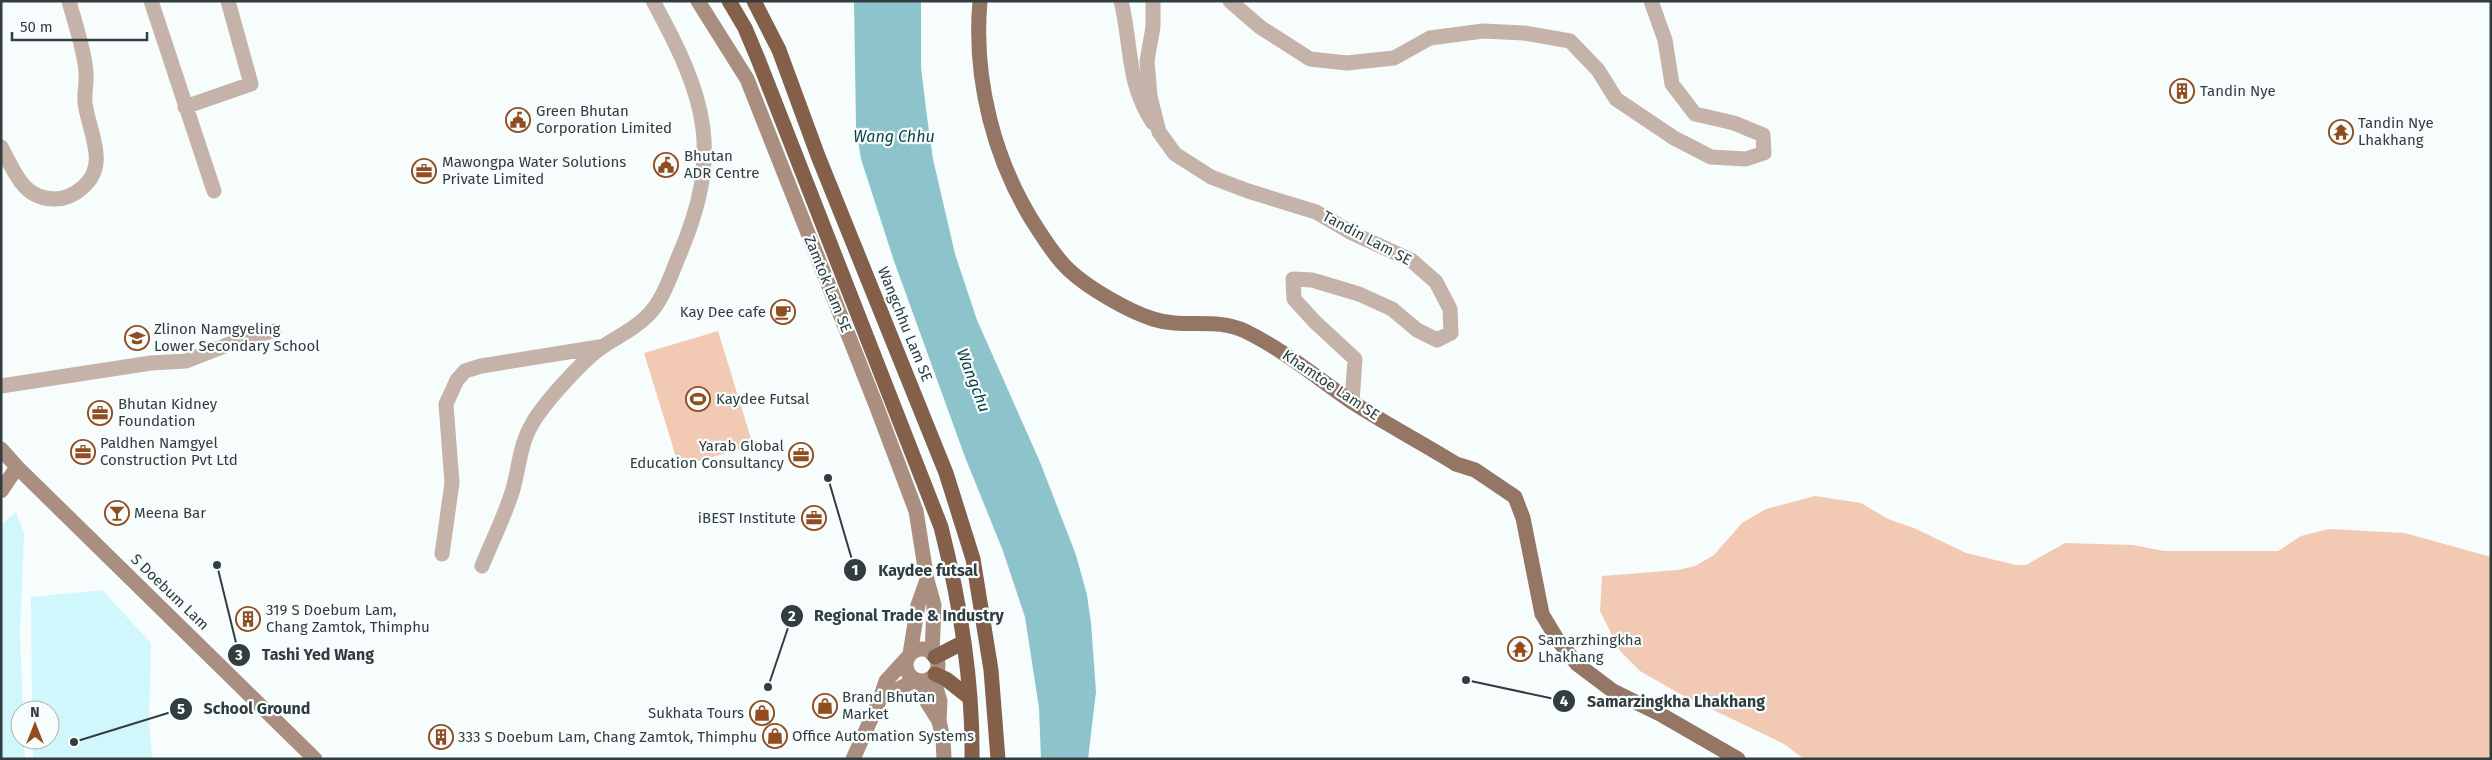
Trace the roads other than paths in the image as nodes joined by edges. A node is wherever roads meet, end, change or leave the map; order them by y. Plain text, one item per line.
1 (70, 1) edge
2 (151, 1) edge
3 (228, 1) edge
4 (654, 1) edge
5 (698, 1) edge
6 (729, 1) edge
7 (754, 1) edge
8 (980, 1) edge
9 (1121, 1) edge
10 (1153, 1) edge
11 (1230, 1) edge
12 (1651, 1) edge
13 (185, 107) junction
14 (1159, 132) junction
15 (1, 147) edge
16 (214, 191) dead end
17 (274, 330) dead end
18 (603, 346) junction
19 (1, 386) edge
20 (1352, 402) junction
21 (1, 449) edge
22 (17, 467) junction
23 (1, 491) edge
24 (442, 554) dead end
25 (482, 566) dead end
26 (927, 580) junction
27 (964, 642) junction
28 (934, 655) junction
29 (909, 656) junction
30 (926, 678) junction
31 (970, 698) junction
32 (880, 699) junction
33 (315, 759) edge
34 (853, 759) edge
35 (944, 759) edge
36 (972, 759) edge
37 (998, 759) edge
38 (1738, 759) edge

1 - 15 street
2 - 13 street
3 - 13 street
4 - 18 street
5 - 26 main road, Zamtok Lam SE
6 - 27 highway
7 - 37 highway, Wangchhu Lam SE
8 - 20 main road, Khamtoe Lam SE
9 - 14 street
10 - 14 street, Tandin Lam SE
11 - 12 street
13 - 16 street
14 - 20 street, Tandin Lam SE
17 - 19 street
18 - 24 street
18 - 25 street
20 - 38 main road, Khamtoe Lam SE
21 - 22 main road, S Doebum Lam
22 - 23 main road
22 - 33 main road, S Doebum Lam
26 - 28 main road, Zamtok Lam SE
26 - 29 main road, Zamtok Lam SE
27 - 28 highway
27 - 31 highway
28 - 29 main road
28 - 30 main road
29 - 30 main road
29 - 32 main road
30 - 31 highway
30 - 32 main road
30 - 35 main road
31 - 36 highway
32 - 34 main road

